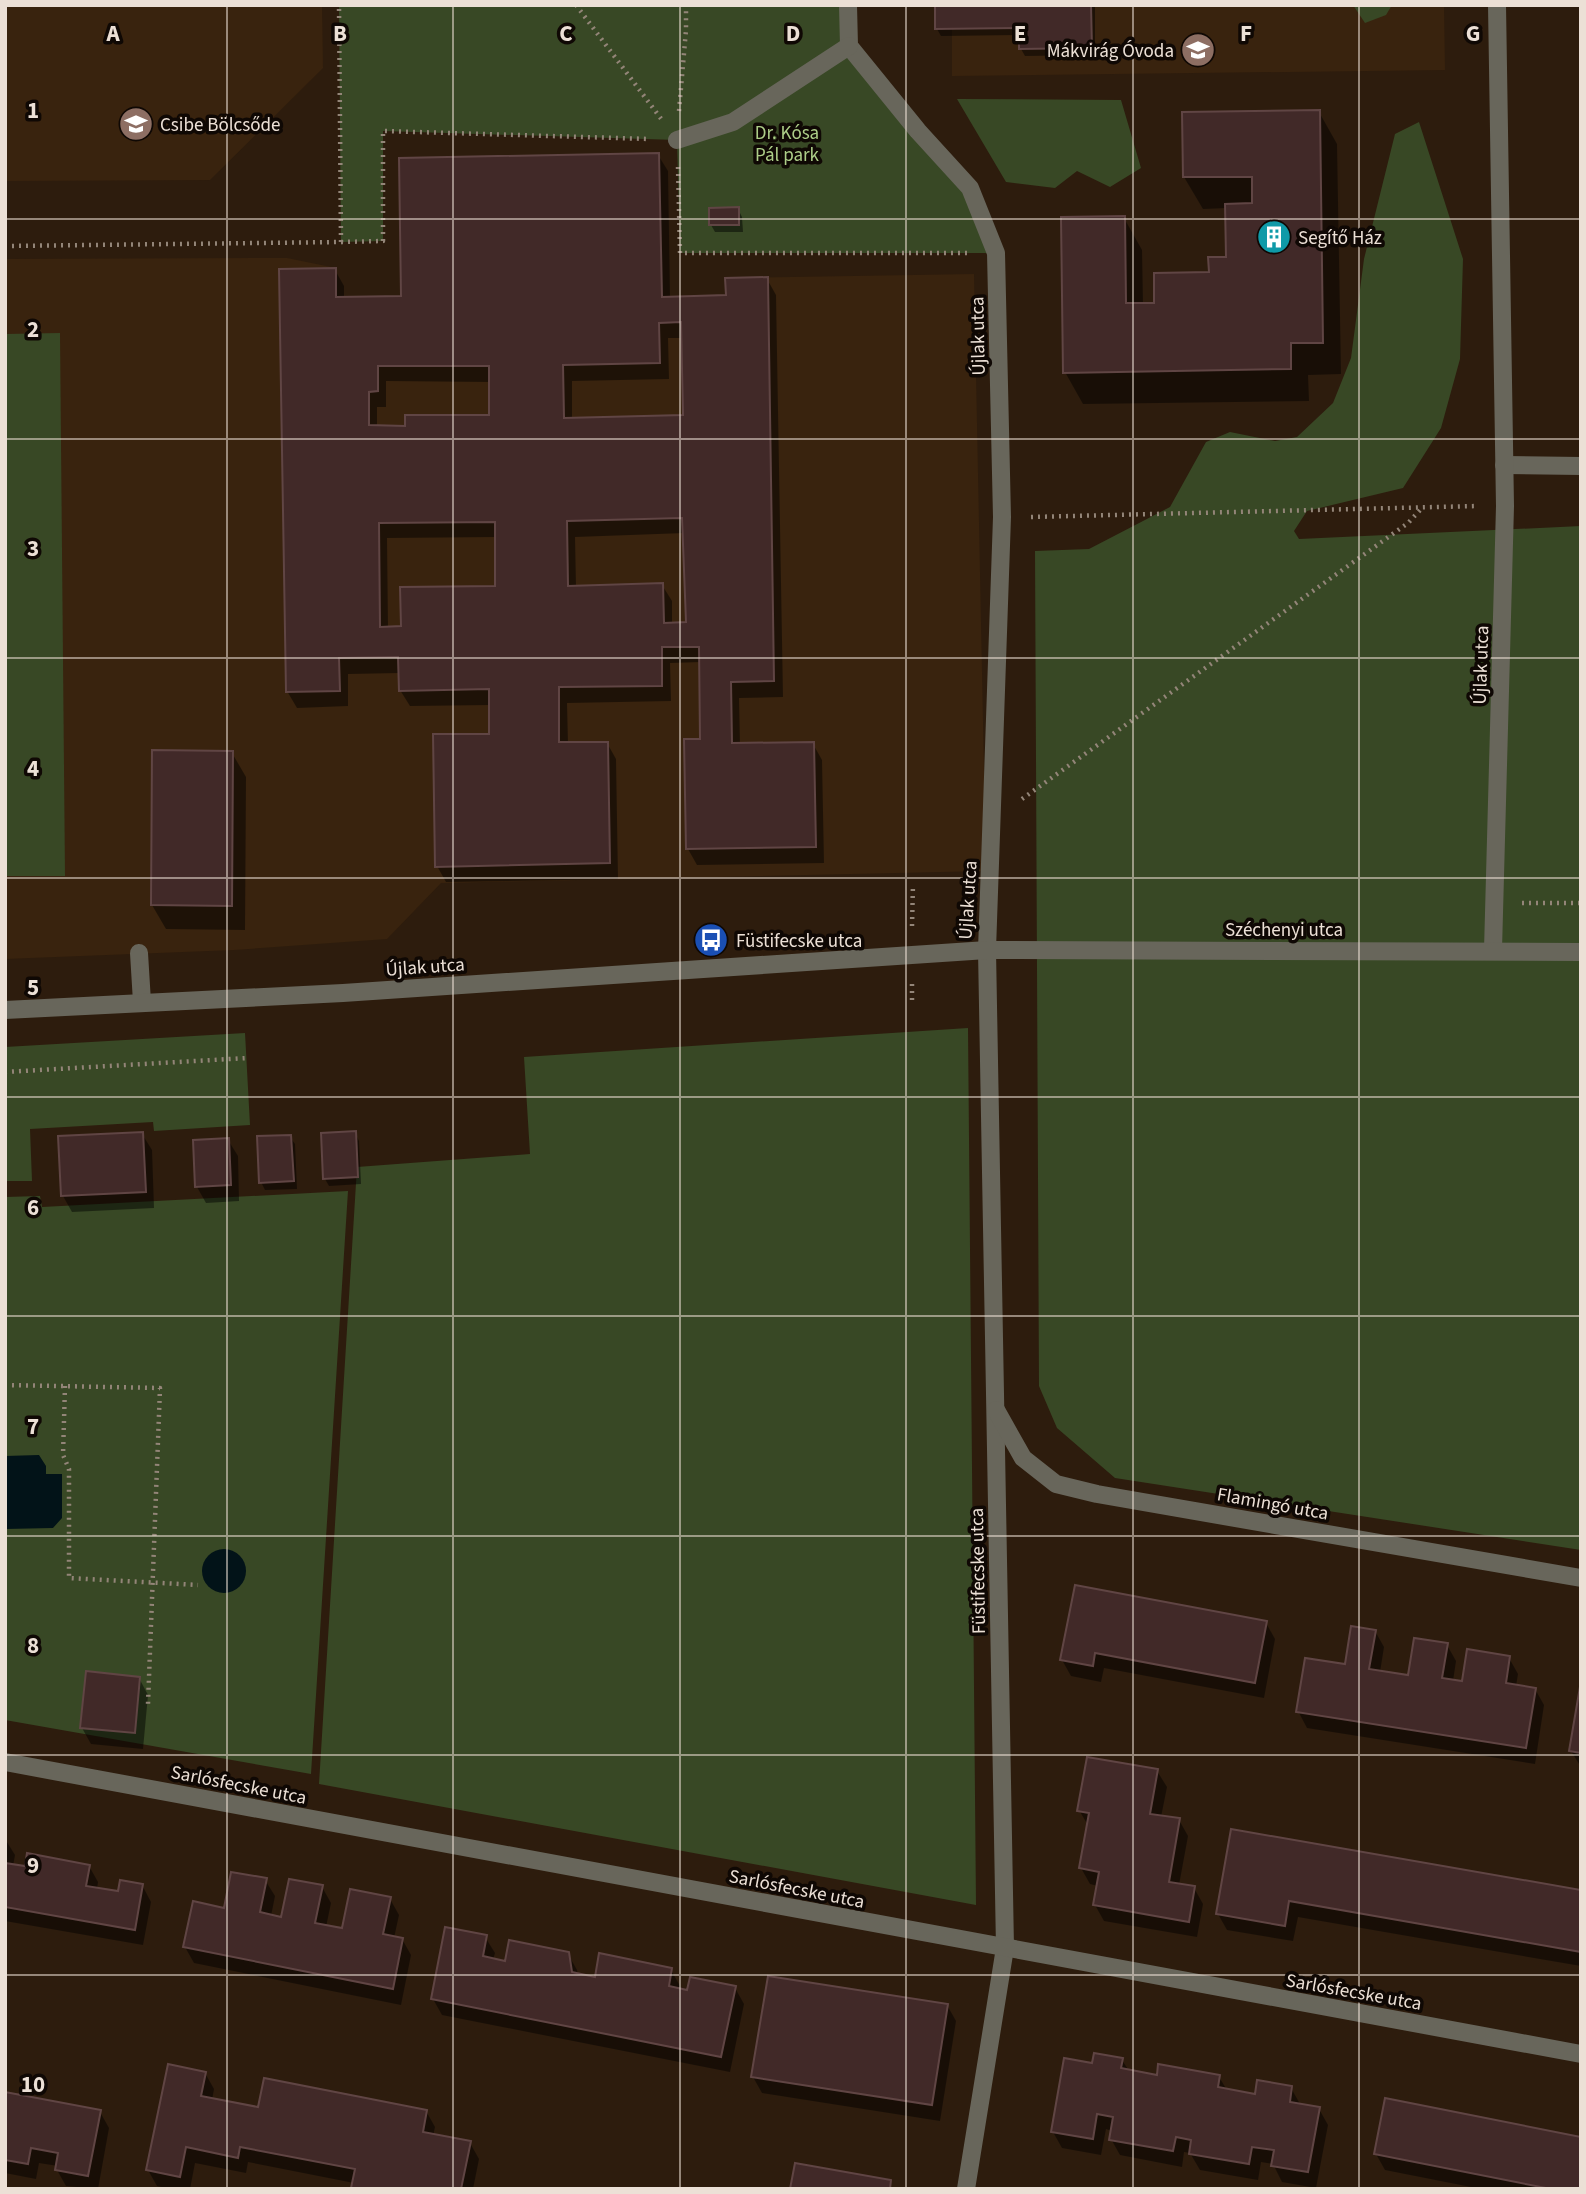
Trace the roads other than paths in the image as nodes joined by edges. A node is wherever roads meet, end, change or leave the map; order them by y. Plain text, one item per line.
1 (848, 5) edge
2 (1497, 5) edge
3 (849, 46) junction
4 (677, 140) road end
5 (1504, 465) junction
6 (1581, 466) edge
7 (987, 950) junction
8 (1493, 950) junction
9 (1581, 951) edge
10 (139, 953) dead end
11 (142, 1002) junction
12 (5, 1010) edge
13 (994, 1408) junction
14 (1581, 1578) edge
15 (5, 1762) edge
16 (1005, 1948) junction
17 (1581, 2054) edge
18 (966, 2189) edge

1 - 3 street
2 - 5 street, Újlak utca
3 - 4 street
3 - 7 street, Újlak utca
5 - 6 street
5 - 8 street, Újlak utca
7 - 8 street, Széchenyi utca
7 - 11 street, Újlak utca
7 - 13 street, Füstifecske utca
8 - 9 street, Széchenyi utca
10 - 11 street
11 - 12 street, Újlak utca
13 - 14 street, Flamingó utca
13 - 16 street, Füstifecske utca
15 - 16 street, Sarlósfecske utca
16 - 17 street, Sarlósfecske utca
16 - 18 street, Füstifecske utca

